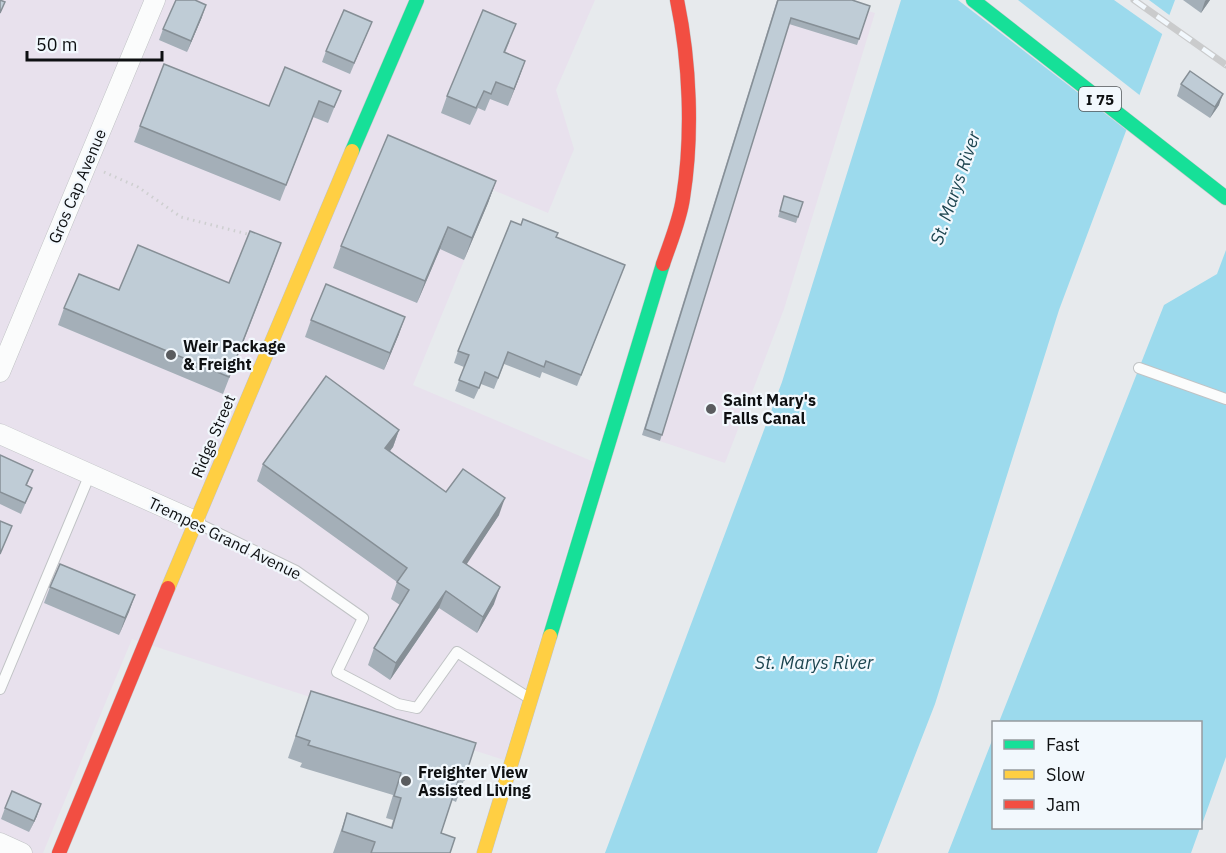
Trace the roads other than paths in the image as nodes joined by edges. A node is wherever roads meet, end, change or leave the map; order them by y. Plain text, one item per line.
1 (155, 0) edge
2 (417, 0) edge
3 (677, 0) edge
4 (974, 0) edge
5 (1226, 198) edge
6 (1139, 368) dead end
7 (0, 372) edge
8 (1226, 399) edge
9 (0, 434) edge
10 (90, 474) junction
11 (195, 521) junction
12 (0, 689) edge
13 (530, 698) junction
14 (0, 843) edge
15 (22, 853) edge
16 (59, 853) edge
17 (484, 853) edge

1 - 7 street, Gros Cap Avenue
2 - 11 main road, Ridge Street
3 - 13 main road
4 - 5 main road, I 75
6 - 8 lane
9 - 10 street, Trempes Grand Avenue
10 - 11 street, Trempes Grand Avenue
10 - 12 lane
11 - 13 lane, Trempes Grand Avenue
11 - 16 main road, Ridge Street
13 - 17 main road
14 - 15 street

